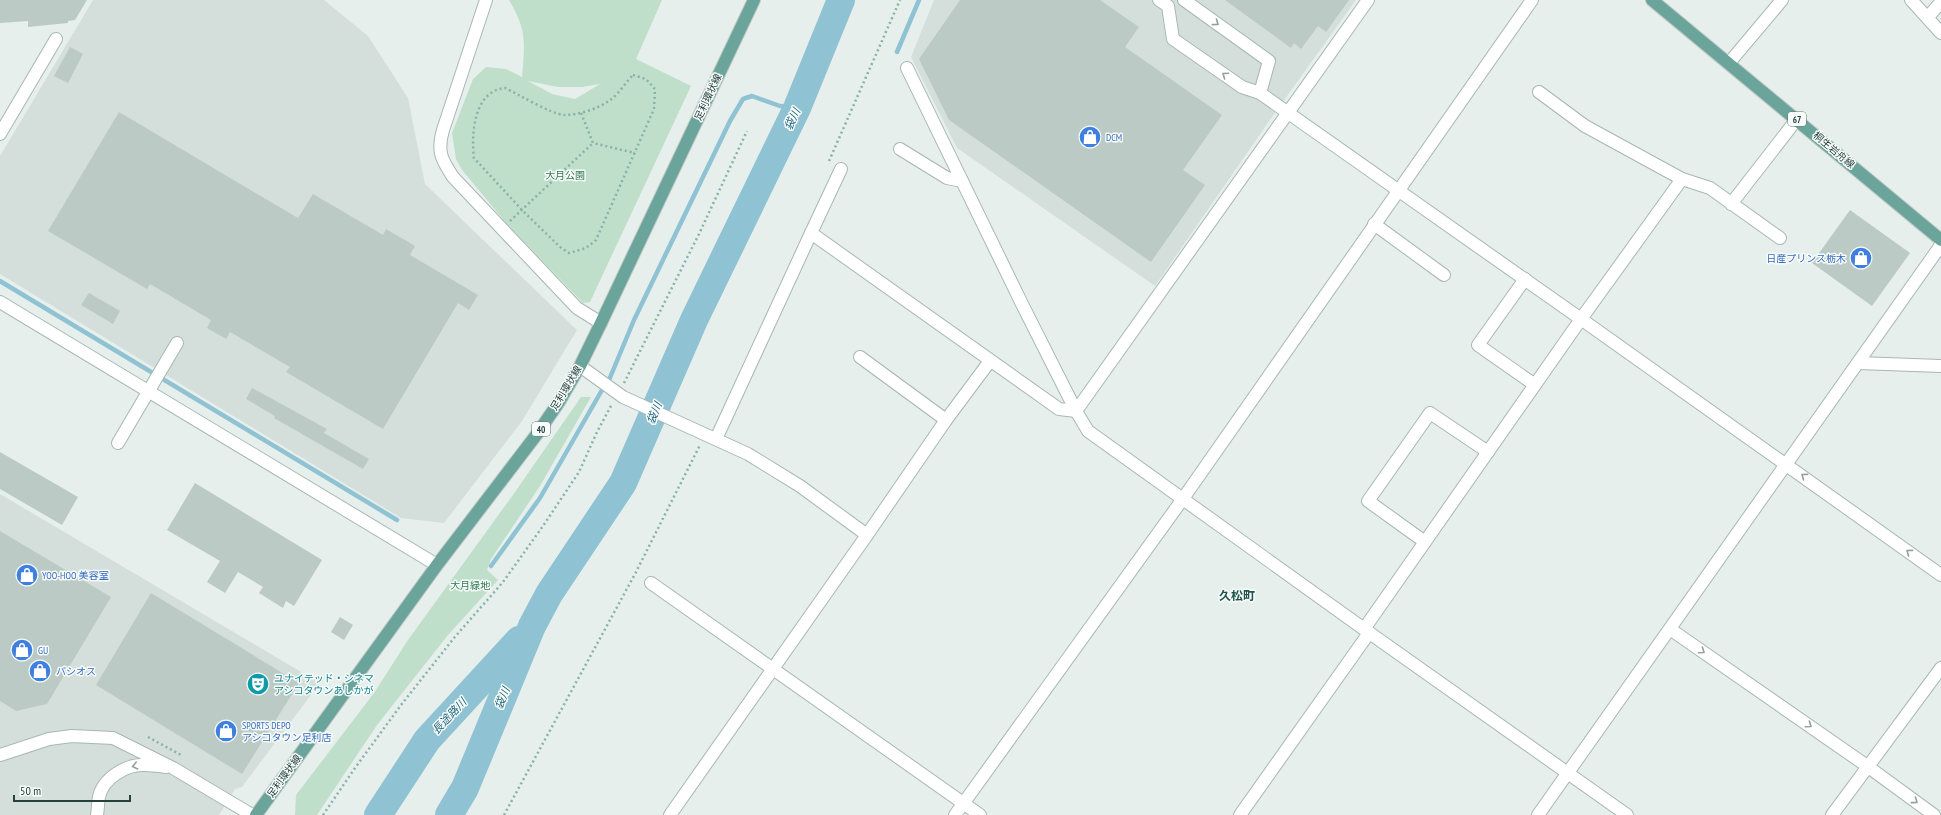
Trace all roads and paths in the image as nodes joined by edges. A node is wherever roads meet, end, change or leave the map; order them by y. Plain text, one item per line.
1 (486, 0) edge
2 (754, 0) edge
3 (1184, 0) edge
4 (1368, 0) edge
5 (1532, 0) edge
6 (1652, 0) edge
7 (1782, 0) edge
8 (1911, 0) edge
9 (1166, 2) edge
10 (1941, 2) edge
11 (1928, 17) junction
12 (1941, 33) edge
13 (56, 39) dead end
14 (1729, 63) junction
15 (907, 68) dead end
16 (1539, 92) dead end
17 (1260, 93) junction
18 (581, 113) junction
19 (1287, 113) junction
20 (1797, 120) junction
21 (747, 131) dead end
22 (0, 134) edge
23 (593, 143) junction
24 (900, 150) dead end
25 (635, 153) junction
26 (840, 169) dead end
27 (1682, 179) junction
28 (962, 181) junction
29 (1398, 190) junction
30 (1731, 204) junction
31 (522, 210) junction
32 (507, 224) dead end
33 (1374, 224) junction
34 (811, 233) junction
35 (1780, 238) dead end
36 (1941, 240) edge
37 (1941, 245) edge
38 (1444, 275) dead end
39 (1525, 279) junction
40 (0, 302) edge
41 (1581, 319) junction
42 (601, 323) junction
43 (177, 343) dead end
44 (860, 357) dead end
45 (990, 361) junction
46 (1858, 363) junction
47 (580, 366) junction
48 (1941, 366) edge
49 (1535, 385) junction
50 (149, 392) junction
51 (619, 395) junction
52 (1076, 411) junction
53 (946, 420) junction
54 (701, 437) junction
55 (716, 439) junction
56 (118, 444) dead end
57 (1488, 452) junction
58 (1786, 464) junction
59 (1182, 500) junction
60 (867, 535) junction
61 (1425, 542) junction
62 (437, 565) junction
63 (1941, 575) edge
64 (651, 583) dead end
65 (1670, 629) junction
66 (1366, 631) junction
67 (1941, 668) edge
68 (772, 669) junction
69 (0, 755) edge
70 (1867, 766) junction
71 (173, 768) junction
72 (1567, 773) junction
73 (963, 804) junction
74 (97, 815) edge
75 (252, 815) edge
76 (256, 815) edge
77 (324, 815) edge
78 (504, 815) edge
79 (670, 815) edge
80 (955, 815) edge
81 (980, 815) edge
82 (1240, 815) edge
83 (1538, 815) edge
84 (1627, 815) edge
85 (1832, 815) edge
86 (1934, 815) edge

1 - 42 street
2 - 42 main road, 足利環状線 / 40
3 -> 17 street
4 - 19 street
5 - 29 street
6 - 14 main road, 桐生岩舟線 / 67
7 - 14 street
8 - 11 street
17 -> 9 street
10 - 11 street
11 - 12 street
13 - 22 street
14 - 20 main road, 桐生岩舟線 / 67
15 - 28 street
16 - 27 street
17 - 19 street
18 - 23 path
18 - 25 path
18 - 31 path
19 - 29 street
19 - 52 street
20 - 30 street
20 - 36 main road, 桐生岩舟線 / 67
21 - 51 path
23 - 25 path
23 - 31 path
24 - 28 street
25 - 31 path
26 - 34 street
27 - 30 street
27 - 41 street
28 - 52 street
29 - 33 street
29 - 39 street
30 - 35 street
31 - 32 path
33 - 38 street
33 - 59 street
34 - 45 street
34 - 55 street
37 - 46 street
39 - 41 street
39 - 49 street
40 - 50 street
41 - 49 street
41 - 58 street
42 - 47 main road, 足利環状線 / 40
43 - 50 street
44 - 53 street
45 - 52 street
45 - 53 street
46 - 48 street
46 - 58 street
47 - 51 street
47 - 62 main road, 足利環状線 / 40
49 - 57 street
50 - 56 street
50 - 62 street
51 - 54 street
51 - 77 path
52 - 59 street
53 - 60 street
54 - 55 street
54 - 78 path
55 - 60 street
57 - 61 street
57 - 61 street
63 -> 58 street
58 - 65 street
59 - 66 street
59 - 73 street
60 - 68 street
61 - 66 street
62 - 76 main road, 足利環状線 / 40
64 - 68 street
65 -> 70 street
65 - 72 street
66 - 72 street
66 - 82 street
67 - 70 street
68 - 73 street
68 - 79 street
69 - 71 street
70 - 85 street
70 -> 86 street
71 -> 74 street
71 - 75 street
72 - 83 street
72 - 84 street
73 - 80 street
73 - 81 street

